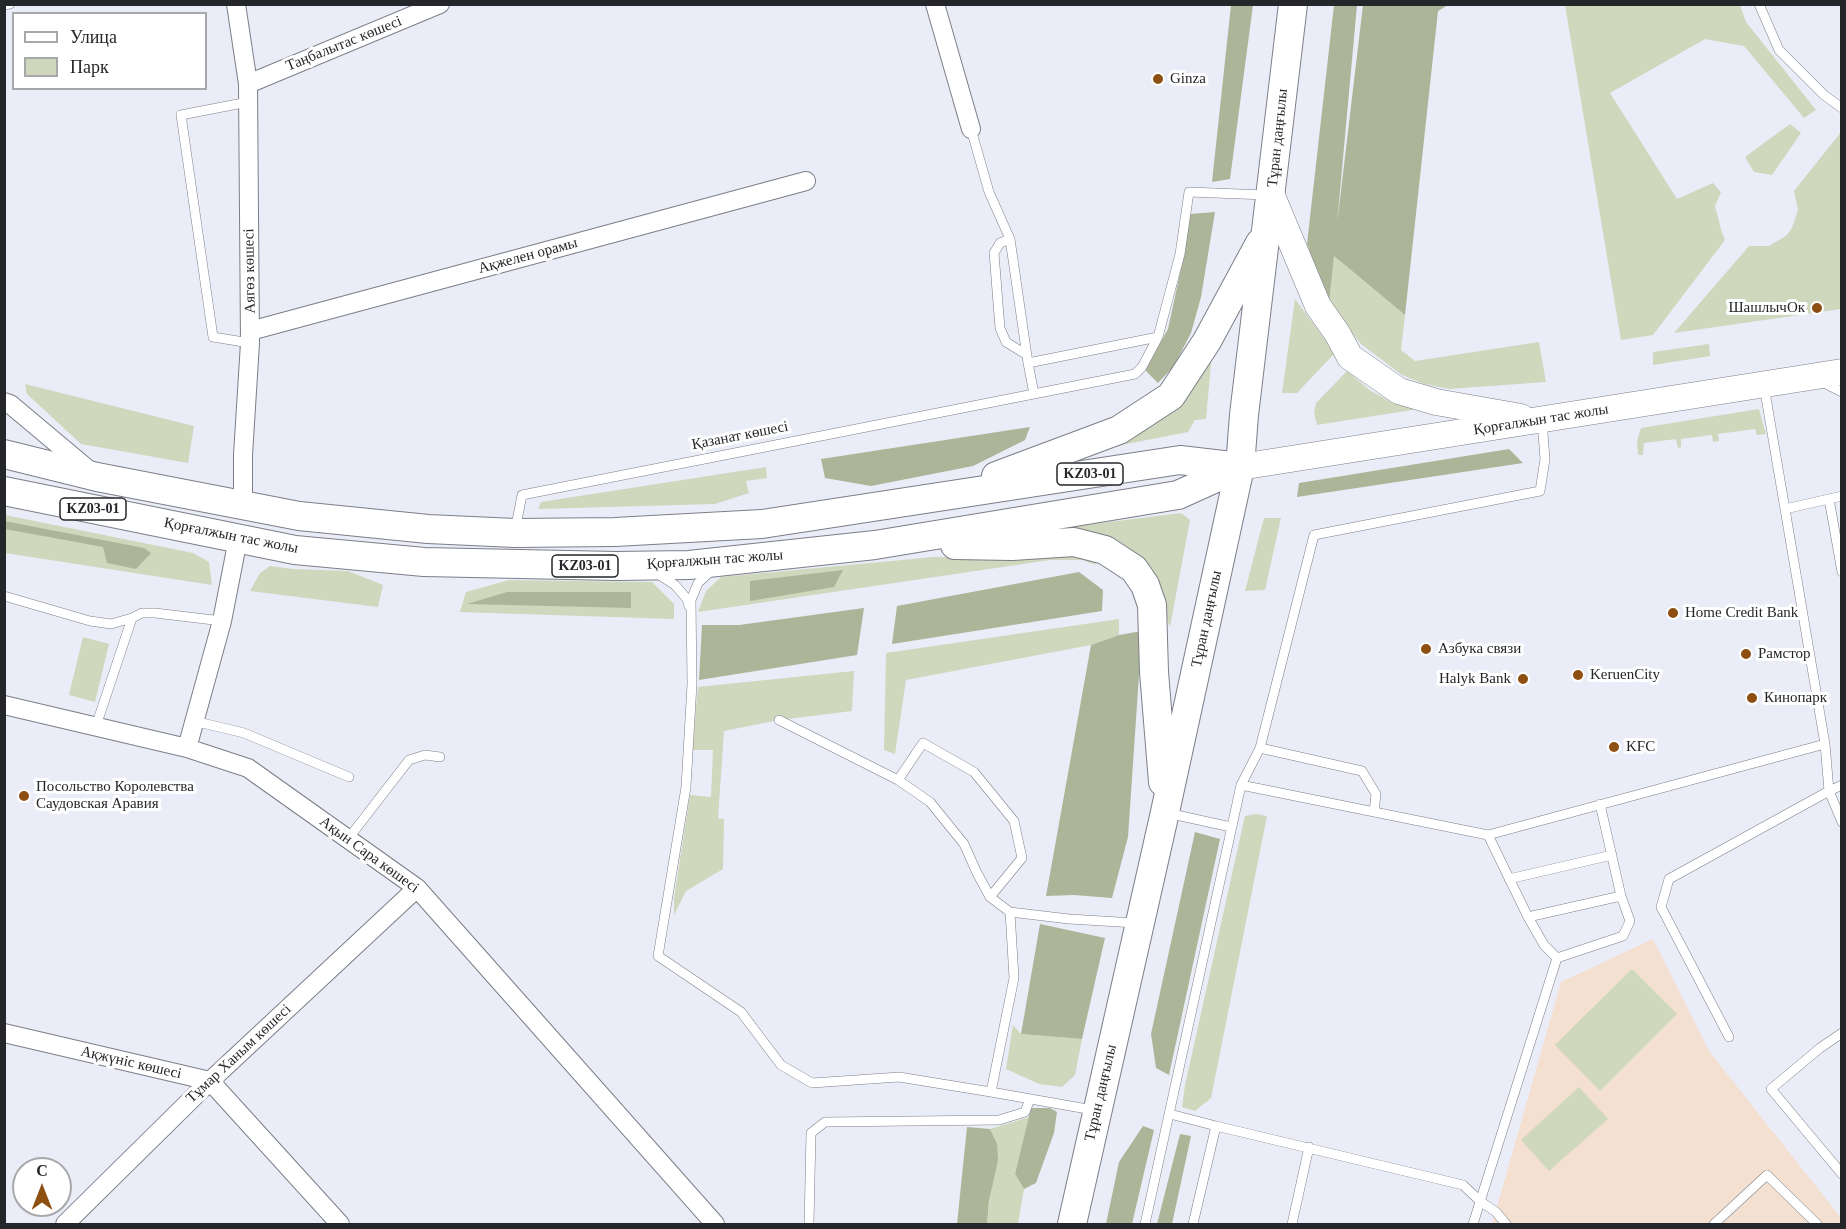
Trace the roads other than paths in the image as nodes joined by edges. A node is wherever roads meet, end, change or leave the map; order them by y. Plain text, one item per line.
1 (10, 4) edge
2 (236, 4) edge
3 (440, 4) edge
4 (935, 4) edge
5 (1293, 4) edge
6 (1759, 4) edge
7 (4, 5) edge
8 (248, 84) junction
9 (248, 102) junction
10 (1842, 108) edge
11 (970, 129) joint
12 (806, 181) dead end
13 (1272, 196) junction
14 (1268, 228) junction
15 (1010, 239) junction
16 (250, 337) junction
17 (1158, 337) junction
18 (1028, 359) junction
19 (1842, 372) edge
20 (1810, 376) junction
21 (1763, 384) junction
22 (1842, 392) edge
23 (1034, 394) junction
24 (4, 402) edge
25 (1542, 420) junction
26 (4, 454) edge
27 (1240, 466) junction
28 (97, 477) junction
29 (4, 491) edge
30 (1842, 496) edge
31 (939, 497) junction
32 (1828, 499) junction
33 (243, 505) junction
34 (1785, 509) junction
35 (514, 533) junction
36 (238, 539) junction
37 (875, 545) junction
38 (724, 561) junction
39 (639, 566) junction
40 (1842, 572) edge
41 (4, 596) edge
42 (691, 614) junction
43 (132, 618) junction
44 (222, 621) junction
45 (4, 705) edge
46 (778, 720) dead end
47 (194, 721) junction
48 (96, 726) junction
49 (1825, 744) junction
50 (187, 748) junction
51 (1260, 748) junction
52 (440, 757) dead end
53 (350, 777) dead end
54 (898, 780) junction
55 (1241, 785) junction
56 (1842, 785) edge
57 (1829, 791) junction
58 (1600, 804) junction
59 (1165, 812) junction
60 (1374, 812) junction
61 (1842, 822) edge
62 (1231, 827) junction
63 (1488, 834) junction
64 (348, 838) junction
65 (1612, 855) junction
66 (1509, 879) junction
67 (417, 888) junction
68 (1621, 896) junction
69 (990, 897) junction
70 (1010, 912) junction
71 (1528, 917) junction
72 (1140, 923) junction
73 (1557, 958) junction
74 (4, 1033) edge
75 (1842, 1033) edge
76 (1729, 1037) dead end
77 (210, 1082) junction
78 (991, 1092) junction
79 (1030, 1099) junction
80 (1098, 1110) junction
81 (1170, 1114) junction
82 (1216, 1126) junction
83 (1309, 1147) junction
84 (1842, 1174) edge
85 (1480, 1201) junction
86 (65, 1224) edge
87 (340, 1224) edge
88 (716, 1224) edge
89 (809, 1224) edge
90 (1072, 1224) edge
91 (1144, 1224) edge
92 (1193, 1224) edge
93 (1292, 1224) edge
94 (1473, 1224) edge
95 (1506, 1224) edge
96 (1714, 1224) edge
97 (1817, 1224) edge

1 - 7 lane
2 - 8 street, Аягөз көшесі
3 - 8 street, Таңбалытас көшесі
4 - 11 street
5 - 13 main road, Тұран даңғылы
6 - 10 lane
8 - 9 street, Аягөз көшесі
9 - 16 street, Аягөз көшесі
9 - 16 lane
11 - 15 lane
12 - 16 street, Ақжелен орамы
13 - 14 main road, Тұран даңғылы
13 - 17 lane
13 - 25 main road
14 - 27 main road, Тұран даңғылы
14 - 31 main road
15 - 18 lane
15 - 18 lane
16 - 33 street, Аягөз көшесі
17 - 18 lane
17 - 23 lane
18 - 23 lane
19 - 20 main road, Қорғалжын тас жолы / KZ03-01
20 - 21 main road, Қорғалжын тас жолы / KZ03-01
20 - 22 lane
21 - 25 main road, Қорғалжын тас жолы / KZ03-01
21 - 34 lane
23 - 35 lane, Қазанат көшесі
24 - 28 street
25 - 27 main road, Қорғалжын тас жолы / KZ03-01
25 - 51 lane
26 - 28 main road, Қорғалжын тас жолы / KZ03-01
27 - 31 main road, Қорғалжын тас жолы / KZ03-01
27 - 37 main road, Қорғалжын тас жолы / KZ03-01
27 - 59 main road, Тұран даңғылы
28 - 33 main road, Қорғалжын тас жолы / KZ03-01
29 - 36 main road, Қорғалжын тас жолы / KZ03-01
30 - 32 lane
31 - 35 main road, Қорғалжын тас жолы / KZ03-01
32 - 34 lane
32 - 40 lane
33 - 35 main road, Қорғалжын тас жолы / KZ03-01
33 - 36 main road, Аягөз көшесі
34 - 49 lane
36 - 39 main road, Қорғалжын тас жолы / KZ03-01
36 - 44 street
37 - 38 main road, Қорғалжын тас жолы / KZ03-01
37 - 59 main road
38 - 39 main road, Қорғалжын тас жолы / KZ03-01
38 - 42 lane
39 - 42 lane
41 - 43 lane
42 - 78 lane
43 - 44 lane
43 - 48 lane
44 - 47 street
45 - 48 street, Ақын Сара көшесі
46 - 54 lane
47 - 50 street
47 - 53 lane
48 - 50 street, Ақын Сара көшесі
49 - 57 lane
49 - 58 lane
50 - 64 street, Ақын Сара көшесі
51 - 55 lane
51 - 60 lane
52 - 64 lane
54 - 69 lane
54 - 69 lane
55 - 60 lane
55 - 62 lane
56 - 57 lane
57 - 61 lane
57 - 76 lane
58 - 63 lane
58 - 65 lane
59 - 62 lane
59 - 72 main road, Тұран даңғылы
60 - 63 lane
62 - 81 lane
63 - 66 lane
64 - 67 street, Ақын Сара көшесі
65 - 66 lane
65 - 68 lane
66 - 71 lane
67 - 77 street, Тұмар Ханым көшесі
67 - 88 street, Ақын Сара көшесі
68 - 71 lane
68 - 73 lane
69 - 70 lane
70 - 72 lane
70 - 78 lane
71 - 73 lane
72 - 80 main road, Тұран даңғылы
73 - 85 lane
74 - 77 street, Ақжүніс көшесі
75 - 84 lane
77 - 86 street, Тұмар Ханым көшесі
77 - 87 street
78 - 79 lane
79 - 80 lane
79 - 89 lane
80 - 90 main road, Тұран даңғылы
81 - 82 lane
81 - 91 lane
82 - 83 lane
82 - 92 lane
83 - 85 lane
83 - 93 lane
85 - 94 lane
85 - 95 lane
96 - 97 lane

